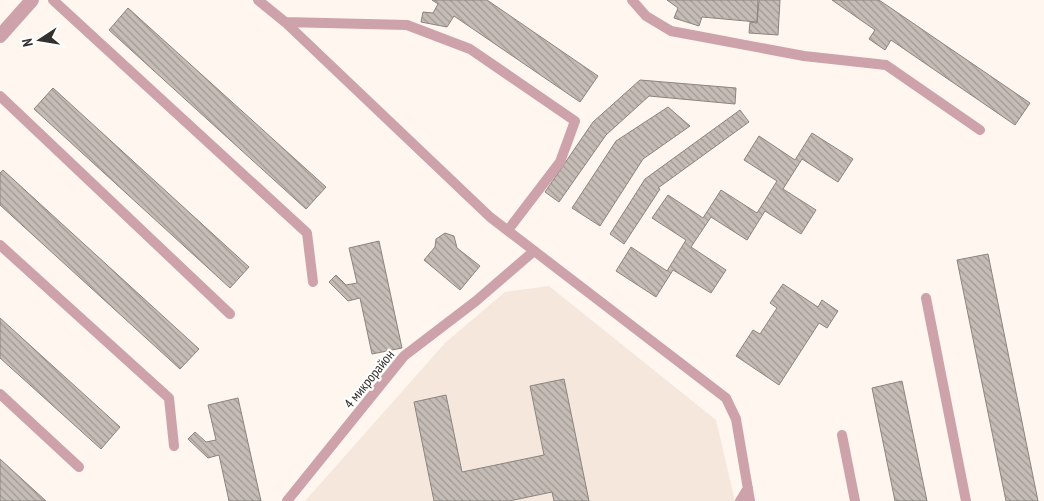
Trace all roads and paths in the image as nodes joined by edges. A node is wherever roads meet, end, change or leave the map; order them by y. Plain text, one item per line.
1 (32, 0) edge
2 (53, 0) edge
3 (258, 0) edge
4 (632, 0) edge
5 (285, 22) junction
6 (0, 36) edge
7 (0, 96) edge
8 (980, 130) dead end
9 (508, 230) junction
10 (0, 244) edge
11 (534, 251) junction
12 (313, 282) dead end
13 (926, 298) dead end
14 (230, 314) dead end
15 (0, 394) edge
16 (842, 435) dead end
17 (174, 446) dead end
18 (79, 467) dead end
19 (748, 488) junction
20 (287, 501) edge
21 (740, 501) edge
22 (750, 501) edge
23 (856, 501) edge
24 (966, 501) edge

1 - 6 street
2 - 12 lane
3 - 5 lane
4 - 8 lane
5 - 9 lane
5 - 9 lane
7 - 14 lane
9 - 11 lane
10 - 17 lane
11 - 19 lane
11 - 20 lane, 4 микрорайон
13 - 24 lane
15 - 18 lane
16 - 23 lane
19 - 21 lane
19 - 22 lane

